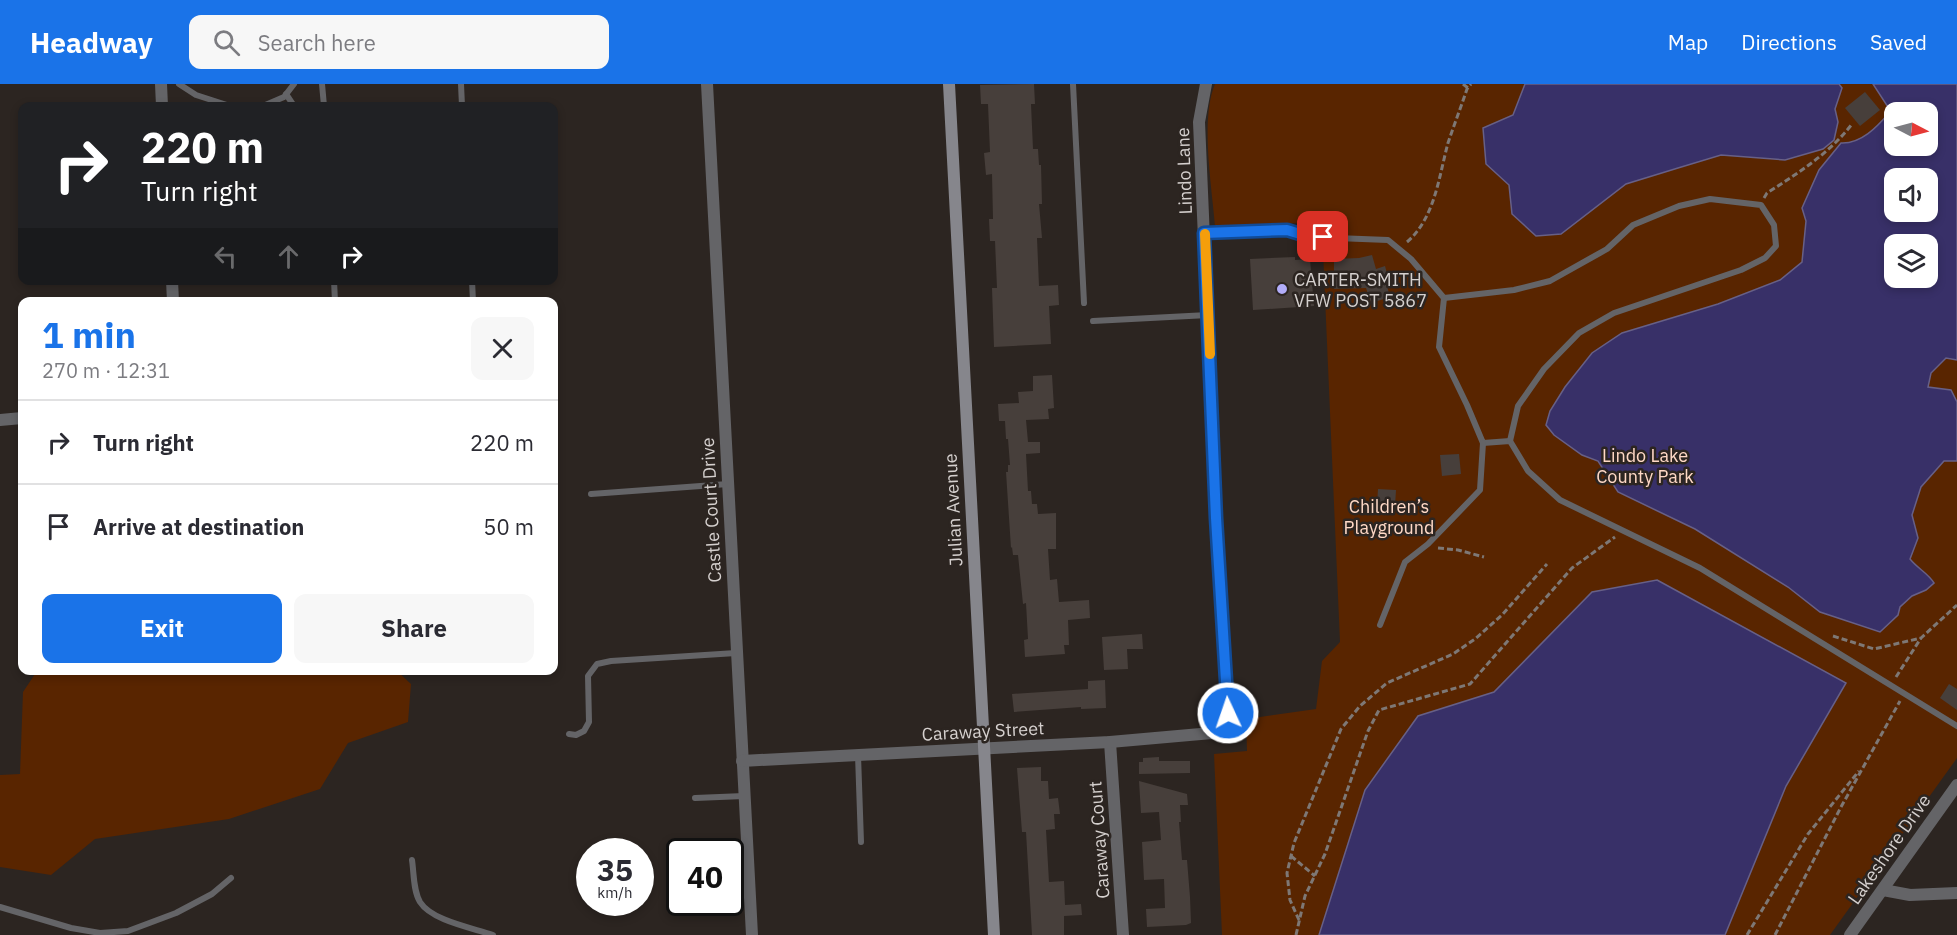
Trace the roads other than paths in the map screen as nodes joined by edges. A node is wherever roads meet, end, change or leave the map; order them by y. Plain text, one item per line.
1 (161, 84) edge
2 (179, 84) edge
3 (294, 84) edge
4 (322, 84) edge
5 (461, 84) edge
6 (707, 84) edge
7 (949, 84) edge
8 (1073, 84) edge
9 (1206, 84) edge
10 (286, 94) junction
11 (162, 102) edge
12 (206, 102) edge
13 (276, 102) edge
14 (291, 102) edge
15 (324, 102) edge
16 (462, 102) edge
17 (1204, 233) junction
18 (1444, 298) junction
19 (1084, 303) dead end
20 (1208, 315) junction
21 (1093, 321) dead end
22 (18, 418) edge
23 (0, 420) edge
24 (1510, 441) junction
25 (1483, 443) junction
26 (728, 484) junction
27 (591, 494) dead end
28 (1380, 625) dead end
29 (736, 653) junction
30 (1224, 724) joint
31 (1957, 726) edge
32 (569, 734) dead end
33 (1110, 742) junction
34 (983, 748) junction
35 (858, 755) junction
36 (742, 761) junction
37 (1957, 784) edge
38 (744, 796) junction
39 (695, 798) dead end
40 (861, 842) dead end
41 (412, 860) dead end
42 (231, 878) dead end
43 (1883, 890) junction
44 (1957, 893) edge
45 (0, 907) edge
46 (493, 935) edge
47 (752, 935) edge
48 (993, 935) edge
49 (1124, 935) edge
50 (1850, 935) edge

1 - 11 street
2 - 12 lane
3 - 10 lane
4 - 15 lane
5 - 16 lane
6 - 26 street, Castle Court Drive
7 - 34 main road, Julian Avenue
8 - 19 lane
9 - 17 street, Lindo Lane
10 - 13 lane
10 - 14 lane
17 - 18 lane
17 - 20 street, Lindo Lane
18 - 24 lane
18 - 25 lane
20 - 21 lane
20 - 30 street, Lindo Lane
22 - 23 street
24 - 25 lane
24 - 31 lane
25 - 28 lane
26 - 27 lane
26 - 29 street, Castle Court Drive
29 - 32 lane
29 - 36 street, Castle Court Drive
30 - 33 street, Caraway Street
33 - 34 street, Caraway Street
33 - 49 street, Caraway Court
34 - 35 street, Caraway Street
34 - 48 main road, Julian Avenue
35 - 36 street, Caraway Street
35 - 40 lane
36 - 38 street, Castle Court Drive
37 - 43 street, Lakeshore Drive
38 - 39 lane
38 - 47 street, Castle Court Drive
41 - 46 lane
42 - 45 lane
43 - 44 street
43 - 50 street, Lakeshore Drive

